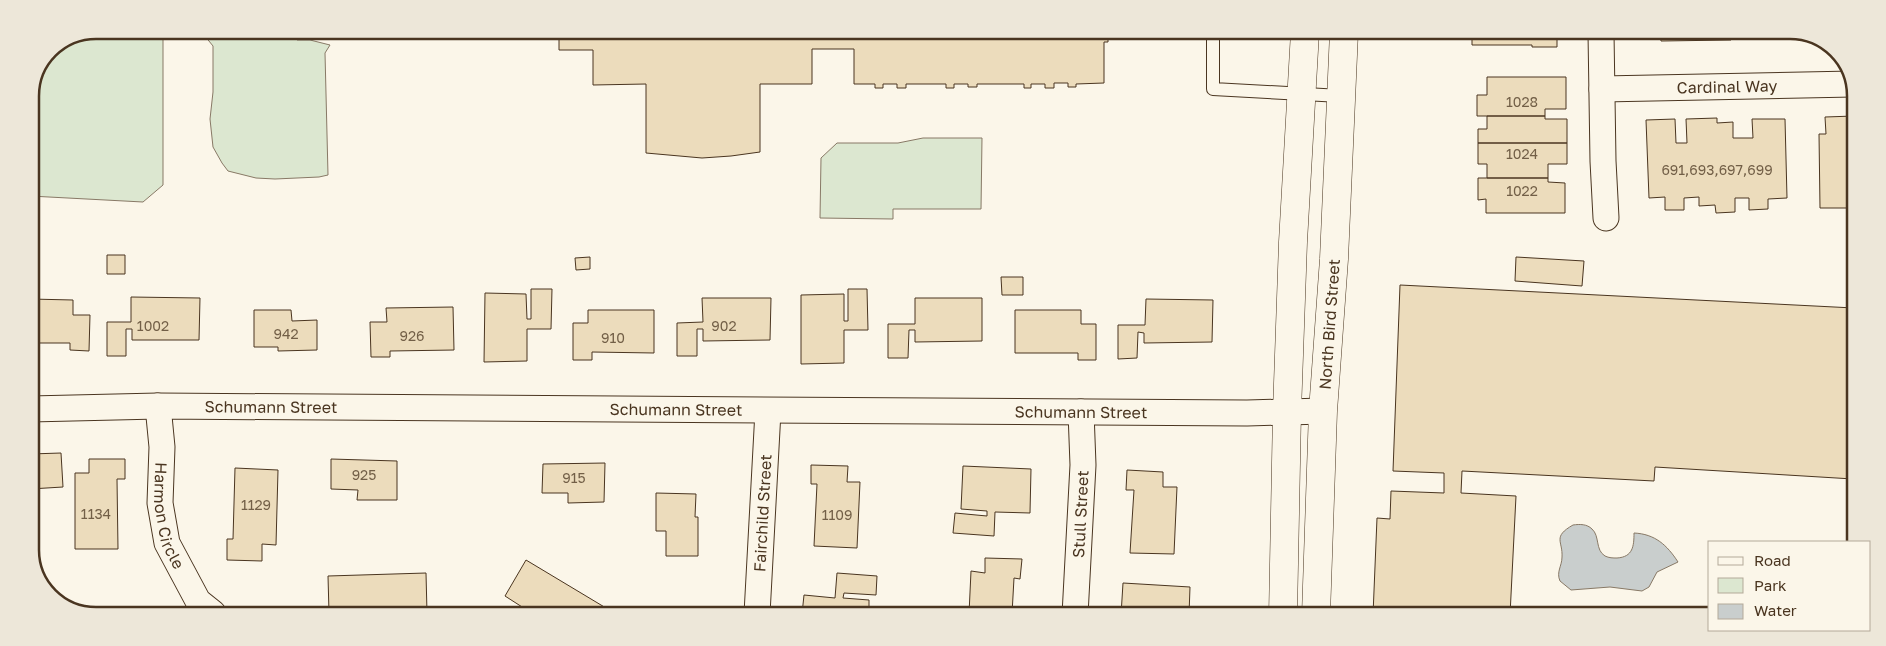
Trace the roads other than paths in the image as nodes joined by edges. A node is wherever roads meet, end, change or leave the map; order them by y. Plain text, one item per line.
1 (1213, 39) edge
2 (1305, 39) edge
3 (1344, 39) edge
4 (1601, 39) edge
5 (1846, 84) edge
6 (1602, 88) junction
7 (1302, 94) junction
8 (1341, 96) junction
9 (1606, 218) dead end
10 (158, 406) junction
11 (39, 409) edge
12 (768, 411) junction
13 (1323, 411) junction
14 (1081, 412) junction
15 (1287, 412) junction
16 (206, 607) edge
17 (757, 607) edge
18 (1076, 607) edge
19 (1283, 607) edge
20 (1316, 607) edge

1 - 7 lane
2 - 7 street
3 - 8 street, North Bird Street
4 - 6 street
5 - 6 street, Cardinal Way
6 - 9 street
7 - 8 lane
7 - 15 street
8 - 13 street, North Bird Street
10 - 11 street, Schumann Street
10 - 12 street, Schumann Street
10 - 16 street, Harmon Circle
12 - 14 street, Schumann Street
12 - 17 street, Fairchild Street
13 - 15 street, Schumann Street
13 - 20 street, North Bird Street
14 - 15 street, Schumann Street
14 - 18 street, Stull Street
15 - 19 street

